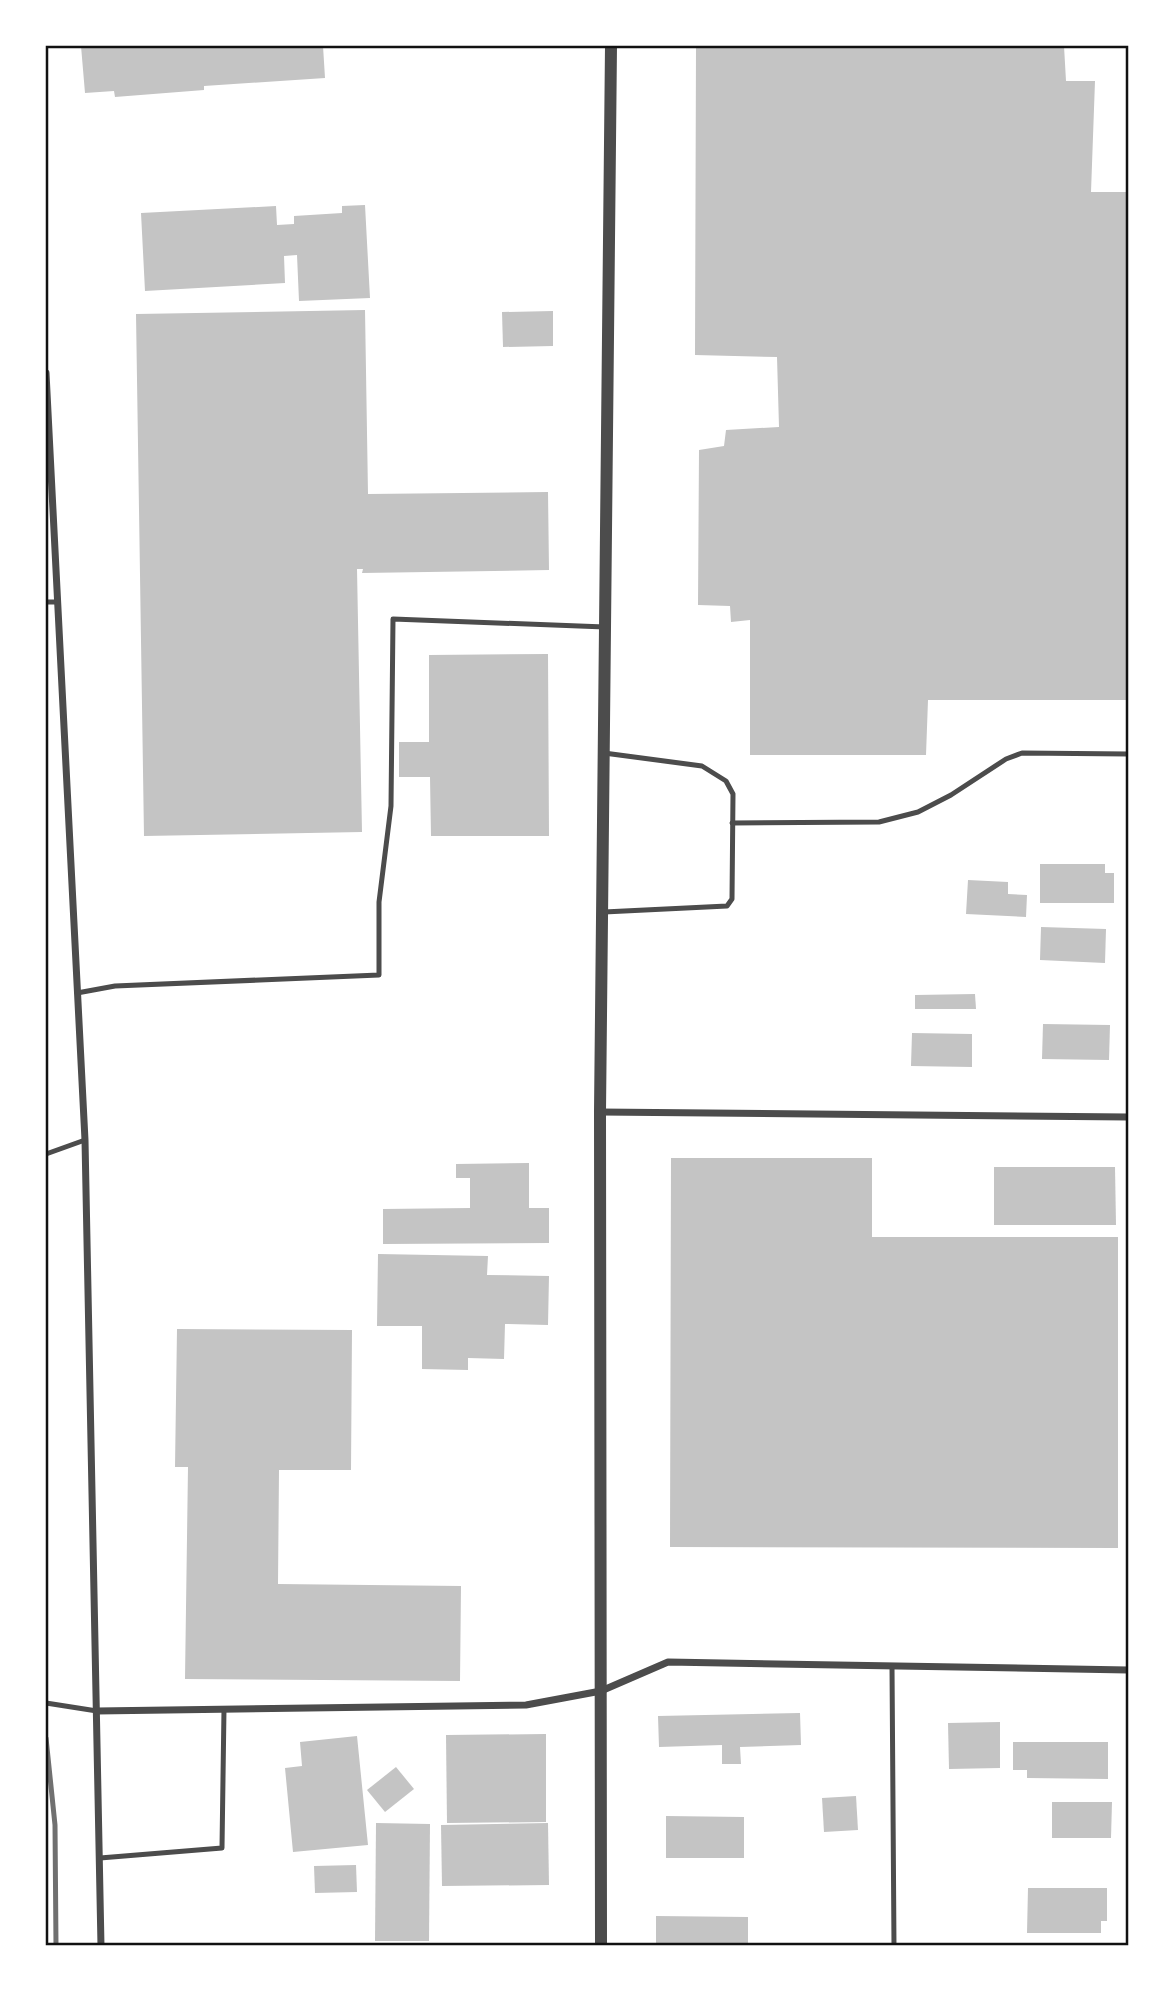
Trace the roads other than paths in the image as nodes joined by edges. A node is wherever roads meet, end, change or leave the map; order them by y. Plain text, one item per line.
1 (611, 46) edge
2 (46, 373) edge
3 (46, 602) edge
4 (57, 603) junction
5 (605, 627) junction
6 (604, 754) junction
7 (1129, 754) edge
8 (732, 823) junction
9 (602, 912) junction
10 (77, 993) junction
11 (600, 1112) junction
12 (1129, 1117) edge
13 (85, 1140) junction
14 (46, 1154) edge
15 (892, 1666) junction
16 (1129, 1670) edge
17 (601, 1691) junction
18 (46, 1703) edge
19 (224, 1709) junction
20 (97, 1711) junction
21 (100, 1858) junction
22 (101, 1945) edge
23 (601, 1945) edge
24 (894, 1945) edge

1 - 5 street
2 - 4 street
3 - 4 lane
4 - 10 street
5 - 6 street
5 - 10 lane
6 - 8 lane
6 - 9 street
7 - 8 lane
8 - 9 lane
9 - 11 street
10 - 13 street
11 - 12 street
11 - 17 street
13 - 14 lane
13 - 20 street
15 - 16 street
15 - 17 street
15 - 24 lane
17 - 19 street
17 - 23 street
18 - 20 lane
19 - 20 street
19 - 21 lane
20 - 21 street
21 - 22 street

